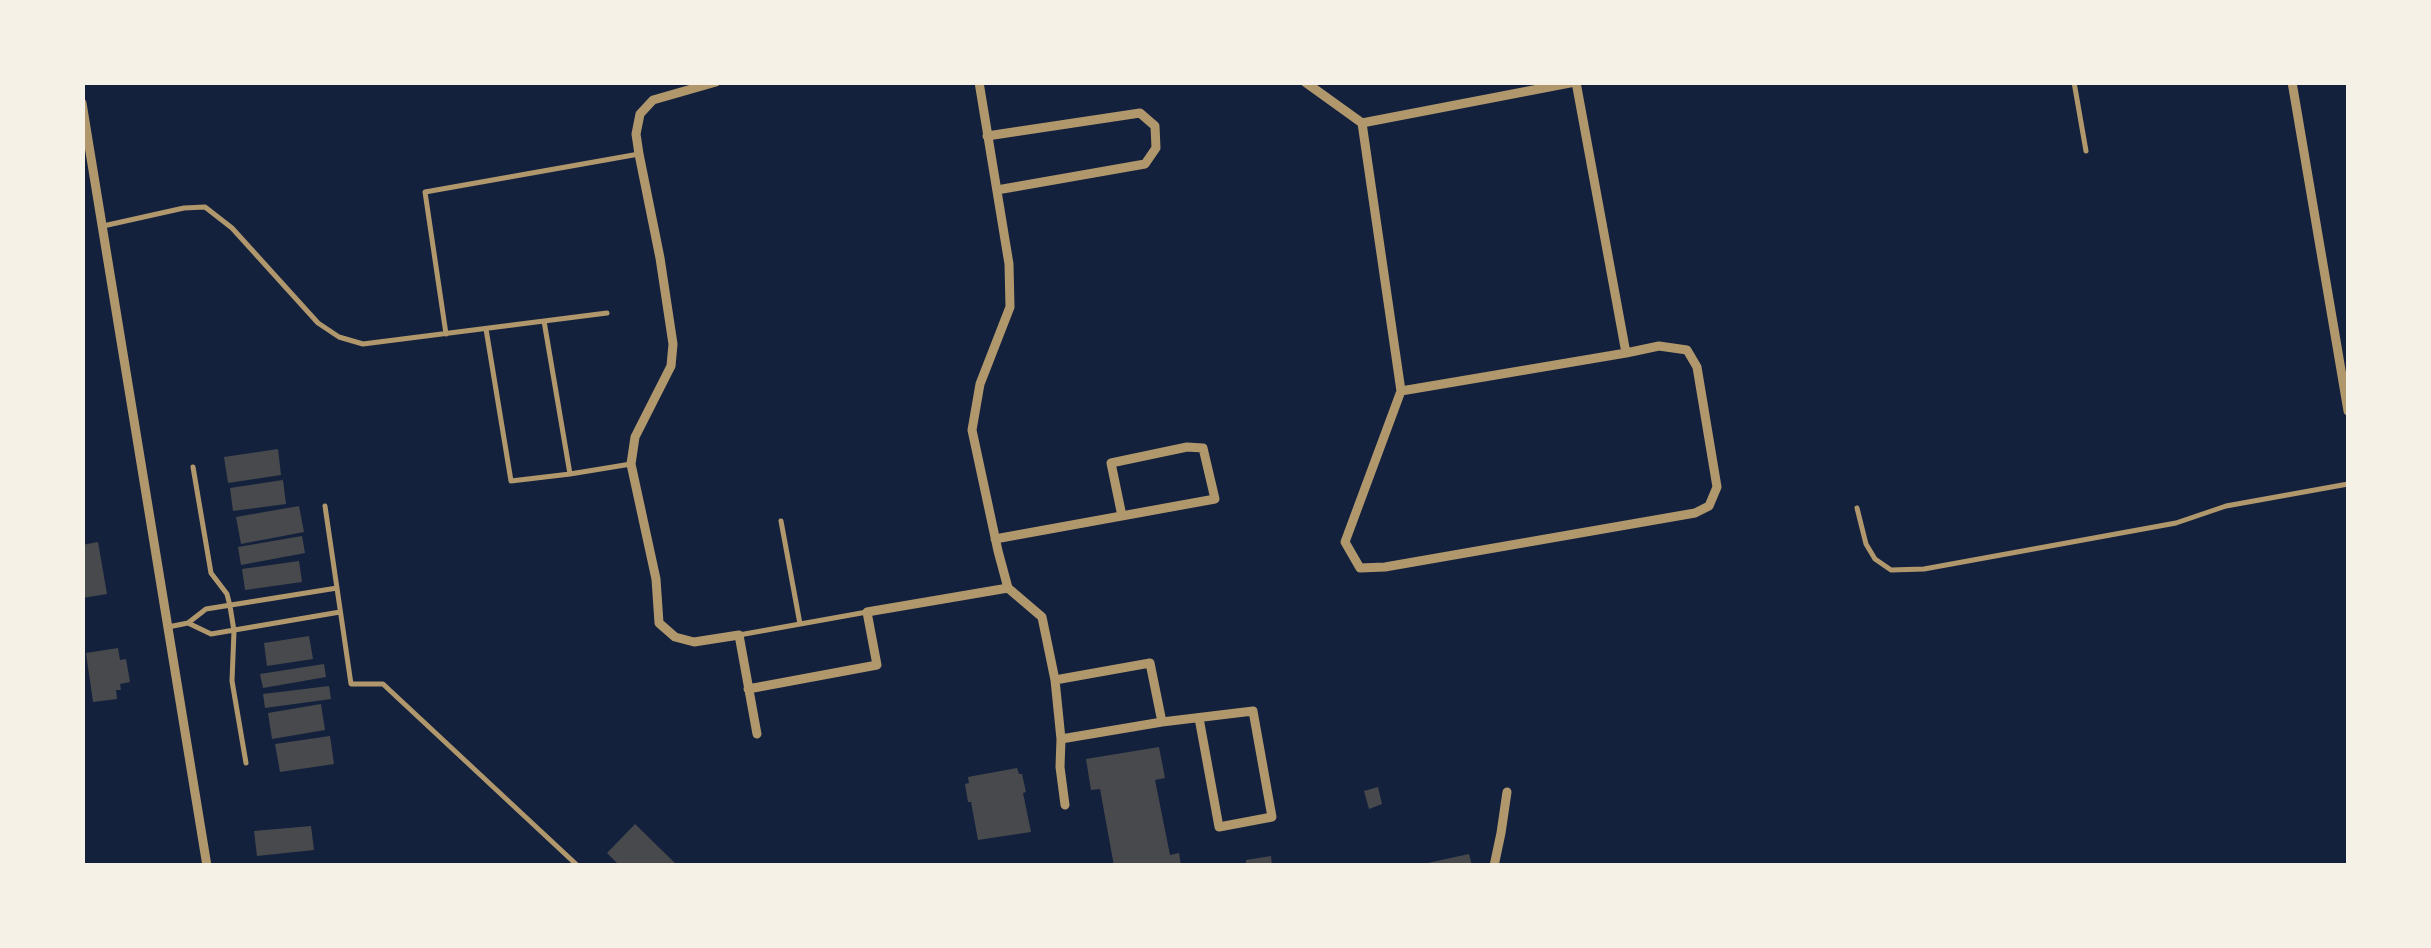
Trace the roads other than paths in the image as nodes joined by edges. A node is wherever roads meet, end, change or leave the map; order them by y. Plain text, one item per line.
1 (716, 82) edge
2 (979, 82) edge
3 (1305, 82) edge
4 (1576, 82) edge
5 (2074, 82) edge
6 (2292, 82) edge
7 (82, 103) edge
8 (1362, 124) junction
9 (988, 136) junction
10 (2086, 152) dead end
11 (638, 154) junction
12 (997, 190) junction
13 (103, 226) junction
14 (607, 312) dead end
15 (544, 321) junction
16 (486, 329) junction
17 (446, 334) junction
18 (1626, 352) junction
19 (1401, 391) junction
20 (2348, 411) edge
21 (631, 464) junction
22 (193, 467) dead end
23 (570, 474) junction
24 (2348, 484) edge
25 (325, 506) dead end
26 (1858, 508) dead end
27 (1122, 516) junction
28 (781, 521) dead end
29 (995, 539) junction
30 (337, 588) junction
31 (1008, 588) junction
32 (230, 606) junction
33 (341, 612) junction
34 (867, 612) junction
35 (188, 623) junction
36 (800, 624) junction
37 (168, 626) junction
38 (234, 630) junction
39 (739, 634) junction
40 (1055, 680) junction
41 (748, 689) junction
42 (1199, 718) junction
43 (1162, 722) junction
44 (757, 734) dead end
45 (1060, 738) junction
46 (246, 764) dead end
47 (1507, 792) dead end
48 (1065, 805) dead end
49 (207, 866) edge
50 (578, 866) edge
51 (1494, 866) edge

1 - 11 street
2 - 9 street
3 - 8 street
4 - 8 street
4 - 18 street
5 - 10 lane
6 - 20 street
7 - 13 street
8 - 19 street
9 - 12 street
9 - 12 street
11 - 17 lane
11 - 21 street
12 - 29 street
13 - 17 lane
13 - 37 street
14 - 15 lane
15 - 16 lane
15 - 23 lane
16 - 17 lane
16 - 23 lane
18 - 19 street
18 - 19 street
21 - 23 lane
21 - 39 street
22 - 32 lane
24 - 26 lane
25 - 30 lane
27 - 27 street
27 - 29 street
28 - 36 lane
29 - 31 street
30 - 32 lane
30 - 33 lane
31 - 34 street
31 - 40 street
32 - 35 lane
32 - 38 lane
33 - 38 lane
33 - 50 lane
34 - 36 lane
34 - 41 street
35 - 37 lane
35 - 38 lane
36 - 39 lane
37 - 49 street
38 - 46 lane
39 - 41 street
40 - 43 street
40 - 45 street
41 - 44 street
42 - 42 street
42 - 43 street
43 - 45 street
45 - 48 street
47 - 51 street

